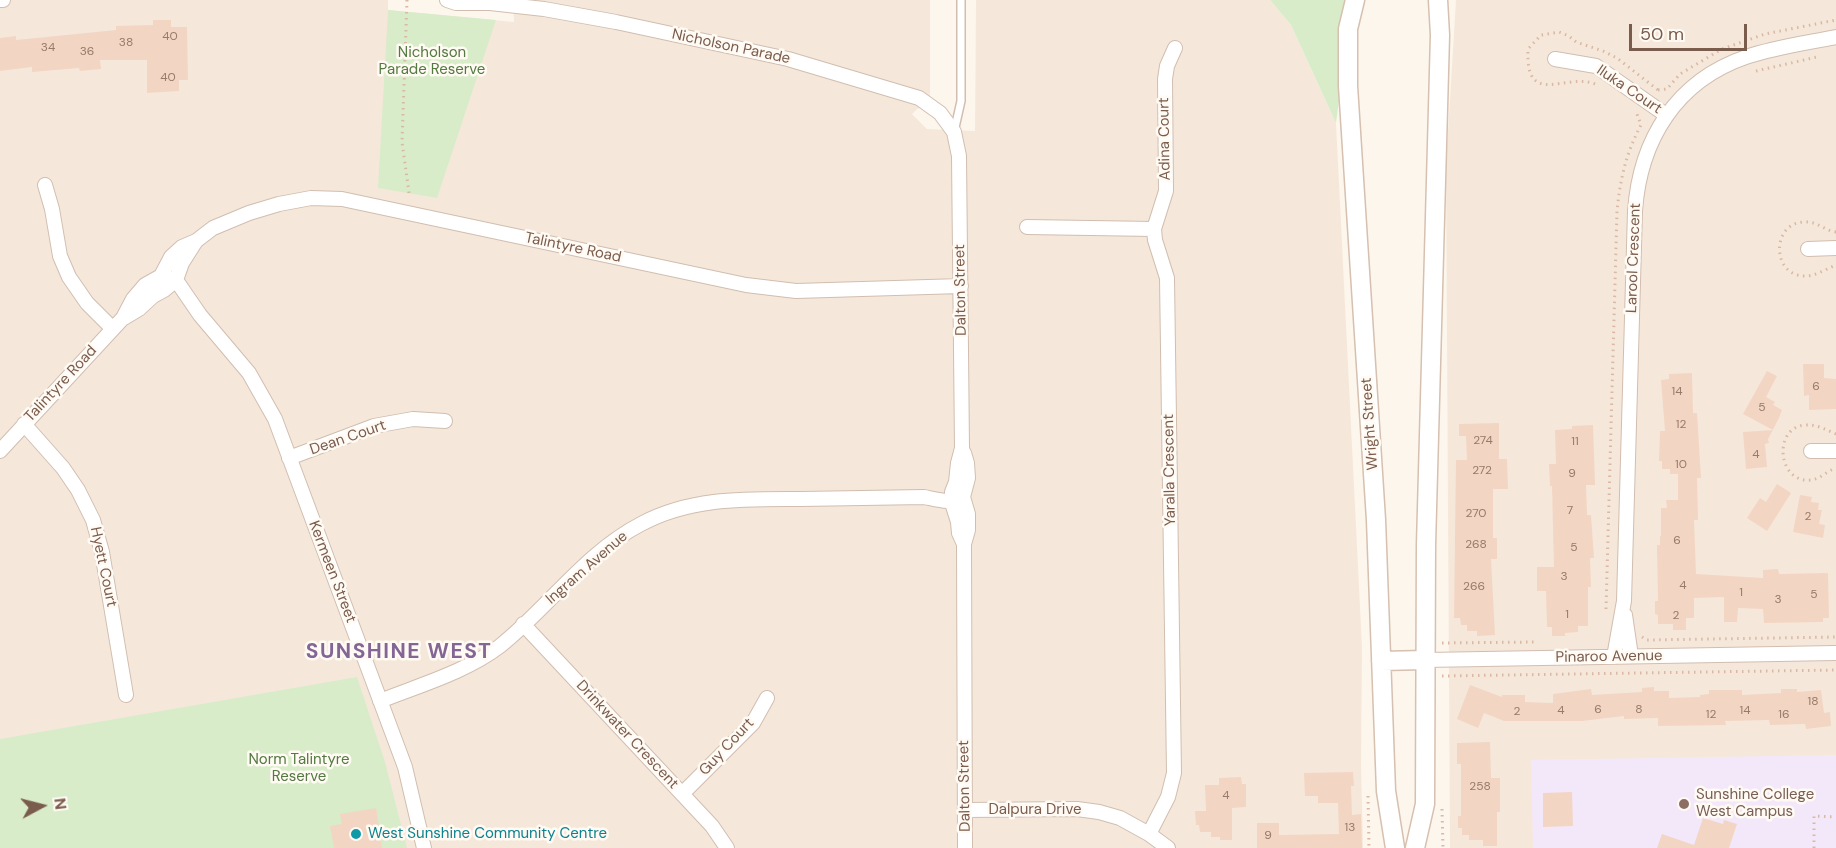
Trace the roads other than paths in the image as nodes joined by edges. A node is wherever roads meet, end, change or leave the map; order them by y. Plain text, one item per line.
1 (447, 0) edge
2 (961, 0) edge
3 (1355, 0) edge
4 (1438, 0) edge
5 (485, 2) edge
6 (1836, 37) edge
7 (1175, 48) dead end
8 (1555, 60) dead end
9 (1666, 115) junction
10 (954, 132) junction
11 (45, 185) dead end
12 (1027, 227) dead end
13 (1154, 230) junction
14 (1836, 248) edge
15 (1808, 249) dead end
16 (168, 281) junction
17 (961, 286) junction
18 (113, 329) junction
19 (445, 421) dead end
20 (24, 424) junction
21 (0, 451) edge
22 (1811, 451) dead end
23 (1836, 451) edge
24 (289, 458) junction
25 (955, 497) junction
26 (1623, 601) junction
27 (523, 624) junction
28 (1836, 653) edge
29 (1631, 656) junction
30 (1614, 657) junction
31 (1425, 660) junction
32 (1381, 661) junction
33 (126, 695) dead end
34 (767, 698) dead end
35 (380, 701) junction
36 (682, 794) junction
37 (965, 810) junction
38 (1149, 834) junction
39 (424, 848) edge
40 (727, 848) edge
41 (965, 848) edge
42 (1168, 848) edge
43 (1395, 848) edge
44 (1415, 848) edge

1 - 5 street, Nicholson Parade
2 - 10 lane
3 - 32 street, Wright Street
4 - 31 street
5 - 10 street, Nicholson Parade
6 - 9 street, Larool Crescent
7 - 13 street, Adina Court
8 - 9 street, Iluka Court
9 - 26 street, Larool Crescent
10 - 17 street, Dalton Street
11 - 18 street
12 - 13 street
13 - 38 street, Yaralla Crescent
14 - 15 street
16 - 17 street, Talintyre Road
16 - 18 street, Talintyre Road
16 - 24 street, Kermeen Street
17 - 25 street, Dalton Street
18 - 20 street, Talintyre Road
19 - 24 street, Dean Court
20 - 21 street, Talintyre Road
20 - 33 street, Hyett Court
22 - 23 street
24 - 35 street, Kermeen Street
25 - 27 street, Ingram Avenue
25 - 37 street, Dalton Street
26 - 29 street, Larool Crescent
26 - 30 street, Larool Crescent
27 - 35 street, Ingram Avenue
27 - 36 street, Drinkwater Crescent
28 - 29 street, Pinaroo Avenue
29 - 30 street, Pinaroo Avenue
30 - 31 street, Pinaroo Avenue
31 - 32 street, Pinaroo Avenue
31 - 44 street
32 - 43 street, Wright Street
34 - 36 street, Guy Court
35 - 39 street, Kermeen Street
36 - 40 street, Drinkwater Crescent
37 - 38 street, Dalpura Drive
37 - 41 street, Dalton Street
38 - 42 street, Dalpura Drive

